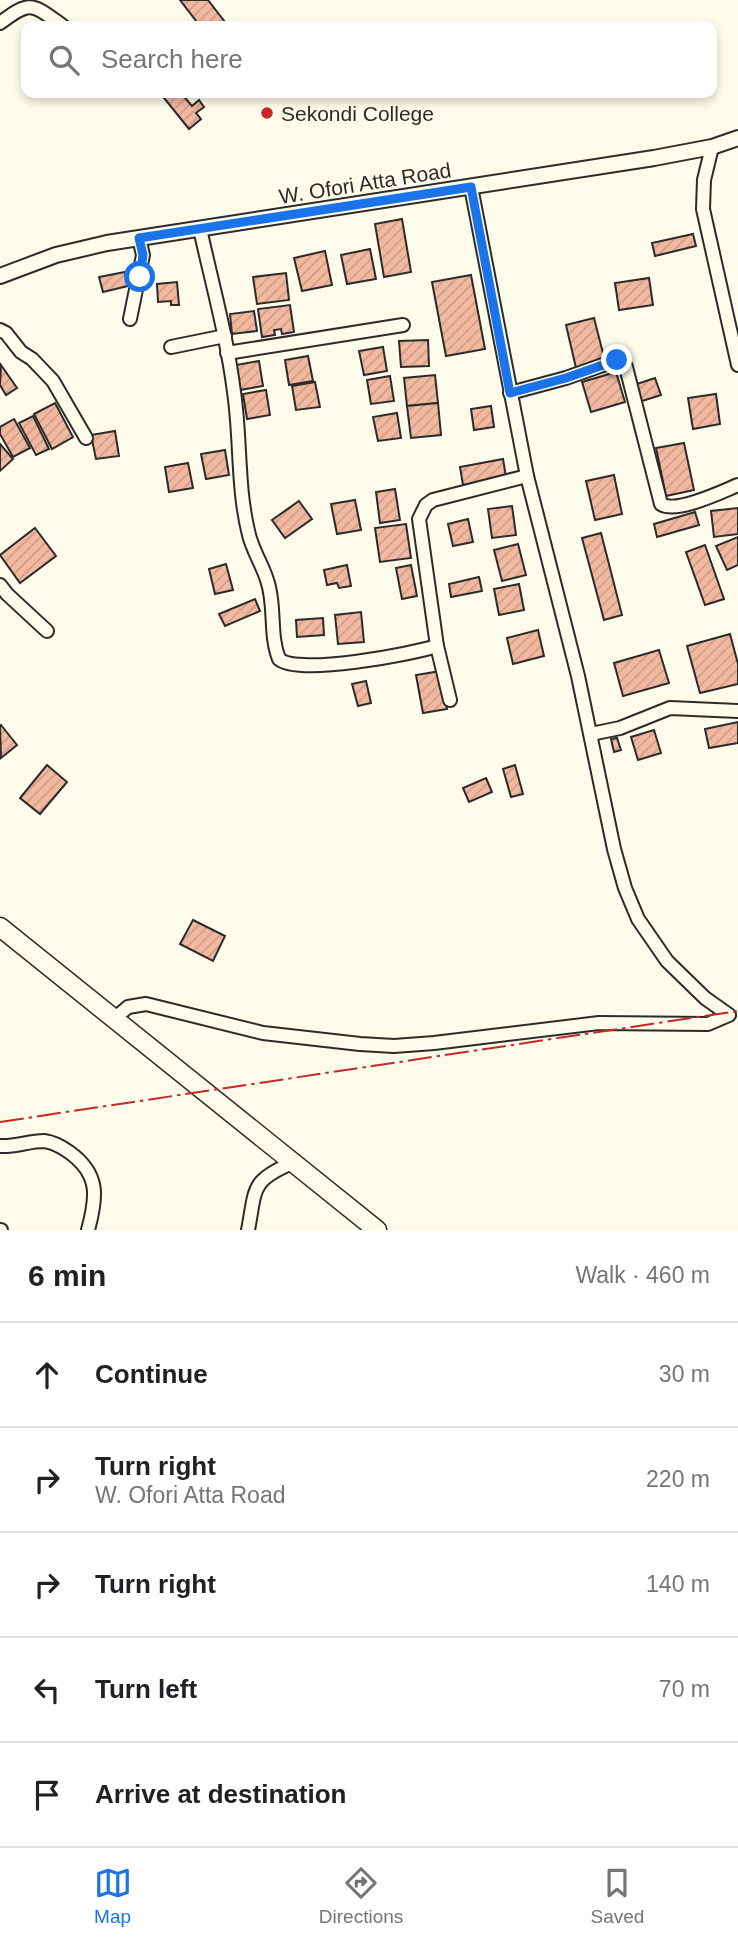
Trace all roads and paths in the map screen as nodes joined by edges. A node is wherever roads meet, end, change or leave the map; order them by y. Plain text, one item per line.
1 (55, 21) edge
2 (0, 23) edge
3 (738, 138) edge
4 (712, 147) junction
5 (471, 187) junction
6 (200, 229) junction
7 (139, 238) junction
8 (0, 276) edge
9 (130, 319) dead end
10 (403, 326) dead end
11 (0, 330) edge
12 (225, 337) junction
13 (171, 347) dead end
14 (228, 353) junction
15 (738, 365) edge
16 (510, 393) junction
17 (86, 438) dead end
18 (527, 476) junction
19 (738, 485) edge
20 (0, 584) edge
21 (47, 631) dead end
22 (437, 646) junction
23 (450, 701) dead end
24 (738, 711) edge
25 (591, 734) junction
26 (2, 931) edge
27 (114, 1019) junction
28 (0, 1146) edge
29 (292, 1163) junction
30 (88, 1230) edge
31 (248, 1230) edge
32 (377, 1230) edge

1 - 2 street
3 - 4 main road, W. Ofori Atta Road
4 - 5 main road, W. Ofori Atta Road
4 - 15 street
5 - 6 main road, W. Ofori Atta Road
5 - 16 street
6 - 7 main road, W. Ofori Atta Road
6 - 12 street
7 - 8 main road, W. Ofori Atta Road
7 - 9 street
10 - 14 street
11 - 17 street
12 - 13 street
12 - 14 street
14 - 22 street
16 - 18 street
16 - 19 street
18 - 22 street
18 - 25 street
20 - 21 street
22 - 23 street
24 - 25 street
25 - 27 street
26 - 27 highway
27 - 29 highway
28 - 30 street
29 - 31 street
29 - 32 highway

